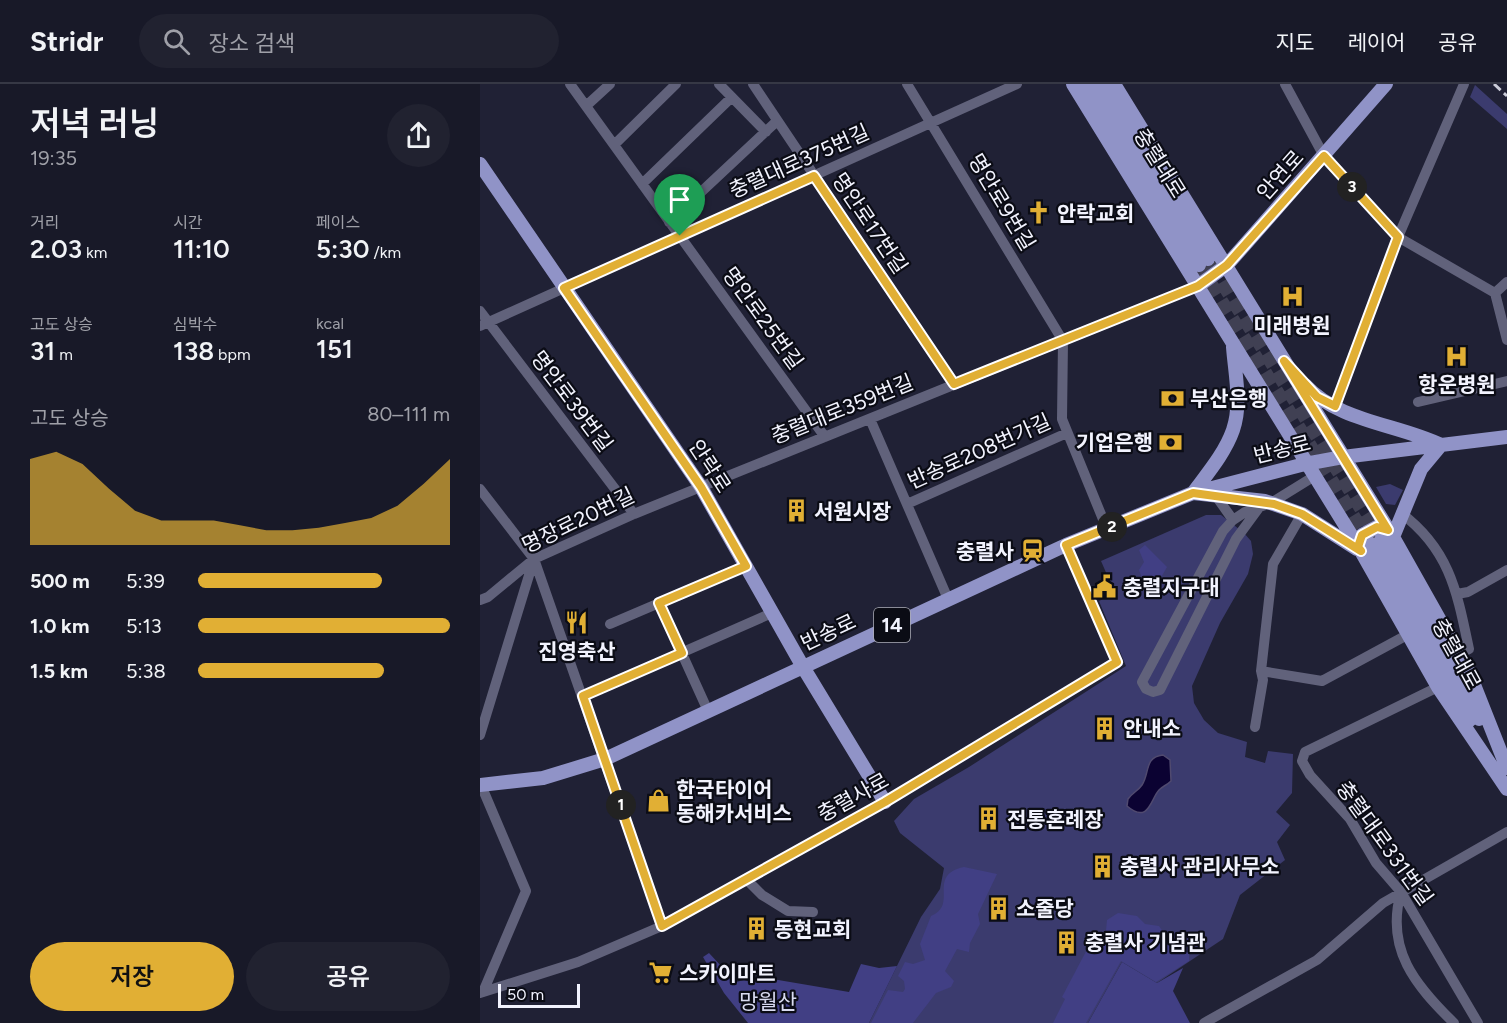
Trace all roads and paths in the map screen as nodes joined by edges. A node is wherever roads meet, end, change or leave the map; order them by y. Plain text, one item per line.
1 (570, 84) edge
2 (610, 84) edge
3 (676, 84) edge
4 (719, 84) edge
5 (753, 84) edge
6 (907, 84) edge
7 (1017, 84) edge
8 (1073, 84) edge
9 (1086, 84) edge
10 (1100, 84) edge
11 (1114, 84) edge
12 (1285, 84) edge
13 (1386, 84) edge
14 (1464, 84) edge
15 (731, 98) junction
16 (586, 106) junction
17 (777, 121) junction
18 (931, 124) junction
19 (766, 132) junction
20 (614, 145) junction
21 (1324, 156) junction
22 (480, 164) edge
23 (814, 176) junction
24 (642, 184) junction
25 (669, 222) junction
26 (680, 236) junction
27 (1398, 237) junction
28 (1227, 265) junction
29 (1507, 282) edge
30 (1198, 286) junction
31 (564, 288) junction
32 (1495, 293) junction
33 (480, 311) edge
34 (484, 324) edge
35 (1507, 340) edge
36 (1063, 341) junction
37 (1232, 342) junction
38 (1284, 361) junction
39 (1507, 381) edge
40 (954, 384) junction
41 (1418, 402) dead end
42 (1335, 406) junction
43 (870, 419) junction
44 (1067, 433) junction
45 (825, 437) junction
46 (1507, 437) edge
47 (1441, 445) junction
48 (1342, 457) junction
49 (1305, 464) junction
50 (1313, 477) junction
51 (701, 487) junction
52 (480, 489) edge
53 (1193, 493) junction
54 (1216, 496) junction
55 (1271, 503) junction
56 (907, 504) junction
57 (1258, 509) junction
58 (1401, 513) junction
59 (633, 514) junction
60 (1302, 514) junction
61 (1233, 520) junction
62 (1107, 529) junction
63 (1375, 542) junction
64 (1066, 545) junction
65 (534, 559) junction
66 (746, 566) junction
67 (1507, 570) edge
68 (1457, 594) junction
69 (948, 599) junction
70 (480, 600) edge
71 (659, 603) junction
72 (772, 613) junction
73 (610, 624) dead end
74 (1407, 635) junction
75 (682, 653) junction
76 (1459, 654) junction
77 (803, 667) junction
78 (1261, 671) junction
79 (1438, 687) junction
80 (583, 696) junction
81 (708, 711) junction
82 (1255, 727) dead end
83 (480, 735) edge
84 (605, 759) junction
85 (1507, 768) edge
86 (1507, 778) edge
87 (1507, 784) edge
88 (481, 785) edge
89 (1507, 789) edge
90 (885, 802) junction
91 (1507, 832) edge
92 (746, 879) junction
93 (1401, 891) junction
94 (813, 912) dead end
95 (662, 926) junction
96 (481, 992) edge
97 (1204, 1023) edge
98 (1454, 1023) edge
99 (1478, 1023) edge

1 - 16 street, 명안로25번길
2 - 16 street
3 - 20 street
4 - 15 street
5 - 17 street, 명안로17번길
6 - 18 street, 명안로9번길
7 - 18 street, 충렬대로375번길
8 - 30 main road
9 - 10 main road, 충렬대로
11 - 28 main road
12 - 21 street
13 - 21 main road, 안연로
14 - 27 street
15 - 19 street
15 - 24 street
16 - 20 street, 명안로25번길
17 - 19 street
17 - 23 street, 명안로17번길
18 - 23 street, 충렬대로375번길
18 - 36 street, 명안로9번길
19 - 25 street
20 - 24 street, 명안로25번길
21 - 27 street
21 - 28 main road, 안연로
22 - 31 main road, 안락로
23 - 26 street, 충렬대로375번길
23 - 40 street, 명안로17번길
24 - 25 street, 명안로25번길
25 - 26 street, 명안로25번길
26 - 31 street, 충렬대로375번길
26 - 45 street, 명안로25번길
27 - 32 street
27 - 42 street
28 - 30 main road, 안연로
28 - 38 main road
29 - 32 street
30 - 36 street, 충렬대로359번길
30 - 37 main road
31 - 34 street, 충렬대로375번길
31 - 51 main road, 안락로
32 - 35 street
33 - 34 street, 명안로39번길
34 - 59 street, 명안로39번길
36 - 40 street, 충렬대로359번길
36 - 44 street
37 - 49 main road
37 - 53 main road
38 - 42 main road
38 - 48 main road
39 - 41 street
40 - 43 street, 충렬대로359번길
42 - 47 main road
43 - 45 street, 충렬대로359번길
43 - 56 street
44 - 56 street, 반송로208번가길
44 - 62 street
45 - 51 street, 충렬대로359번길
46 - 47 main road, 반송로
47 - 48 main road, 반송로
47 - 58 main road
48 - 49 main road, 반송로
48 - 63 main road
49 - 50 main road
49 - 53 main road, 반송로 / 14
50 - 55 street
50 - 63 main road
51 - 59 street, 명장로20번길
51 - 66 main road, 안락로
52 - 65 street
53 - 54 main road
53 - 62 main road, 반송로 / 14
54 - 55 main road
54 - 61 street
55 - 57 street
55 - 60 main road
56 - 69 street
57 - 61 street
57 - 61 street
58 - 63 main road
58 - 68 street
59 - 65 street, 명장로20번길
60 - 63 main road
60 - 78 street
62 - 64 main road, 반송로 / 14
63 - 74 main road
63 - 76 main road
63 - 86 main road, 충렬대로
63 - 87 main road, 충렬대로
64 - 69 main road, 반송로 / 14
64 - 90 street, 충렬사로
65 - 70 street, 명장로20번길
65 - 80 street
65 - 83 street
66 - 71 street
66 - 72 main road, 안락로
67 - 68 street
68 - 76 street
69 - 77 main road, 반송로 / 14
71 - 73 street
71 - 75 street
72 - 75 street
72 - 77 main road, 안락로
74 - 78 street
74 - 79 main road
75 - 80 street
75 - 81 street
76 - 85 main road
77 - 81 main road, 반송로 / 14
77 - 90 main road, 안락로
78 - 82 street
79 - 89 main road
79 - 93 street, 충렬대로331번길
80 - 84 street
81 - 84 main road, 반송로 / 14
84 - 88 main road, 반송로 / 14
84 - 95 street
88 - 96 street
90 - 92 street, 충렬사로
91 - 93 street
92 - 94 street
92 - 95 street, 충렬사로
93 - 97 street
93 - 98 street
93 - 99 street, 충렬대로331번길
95 - 96 street, 충렬사로

